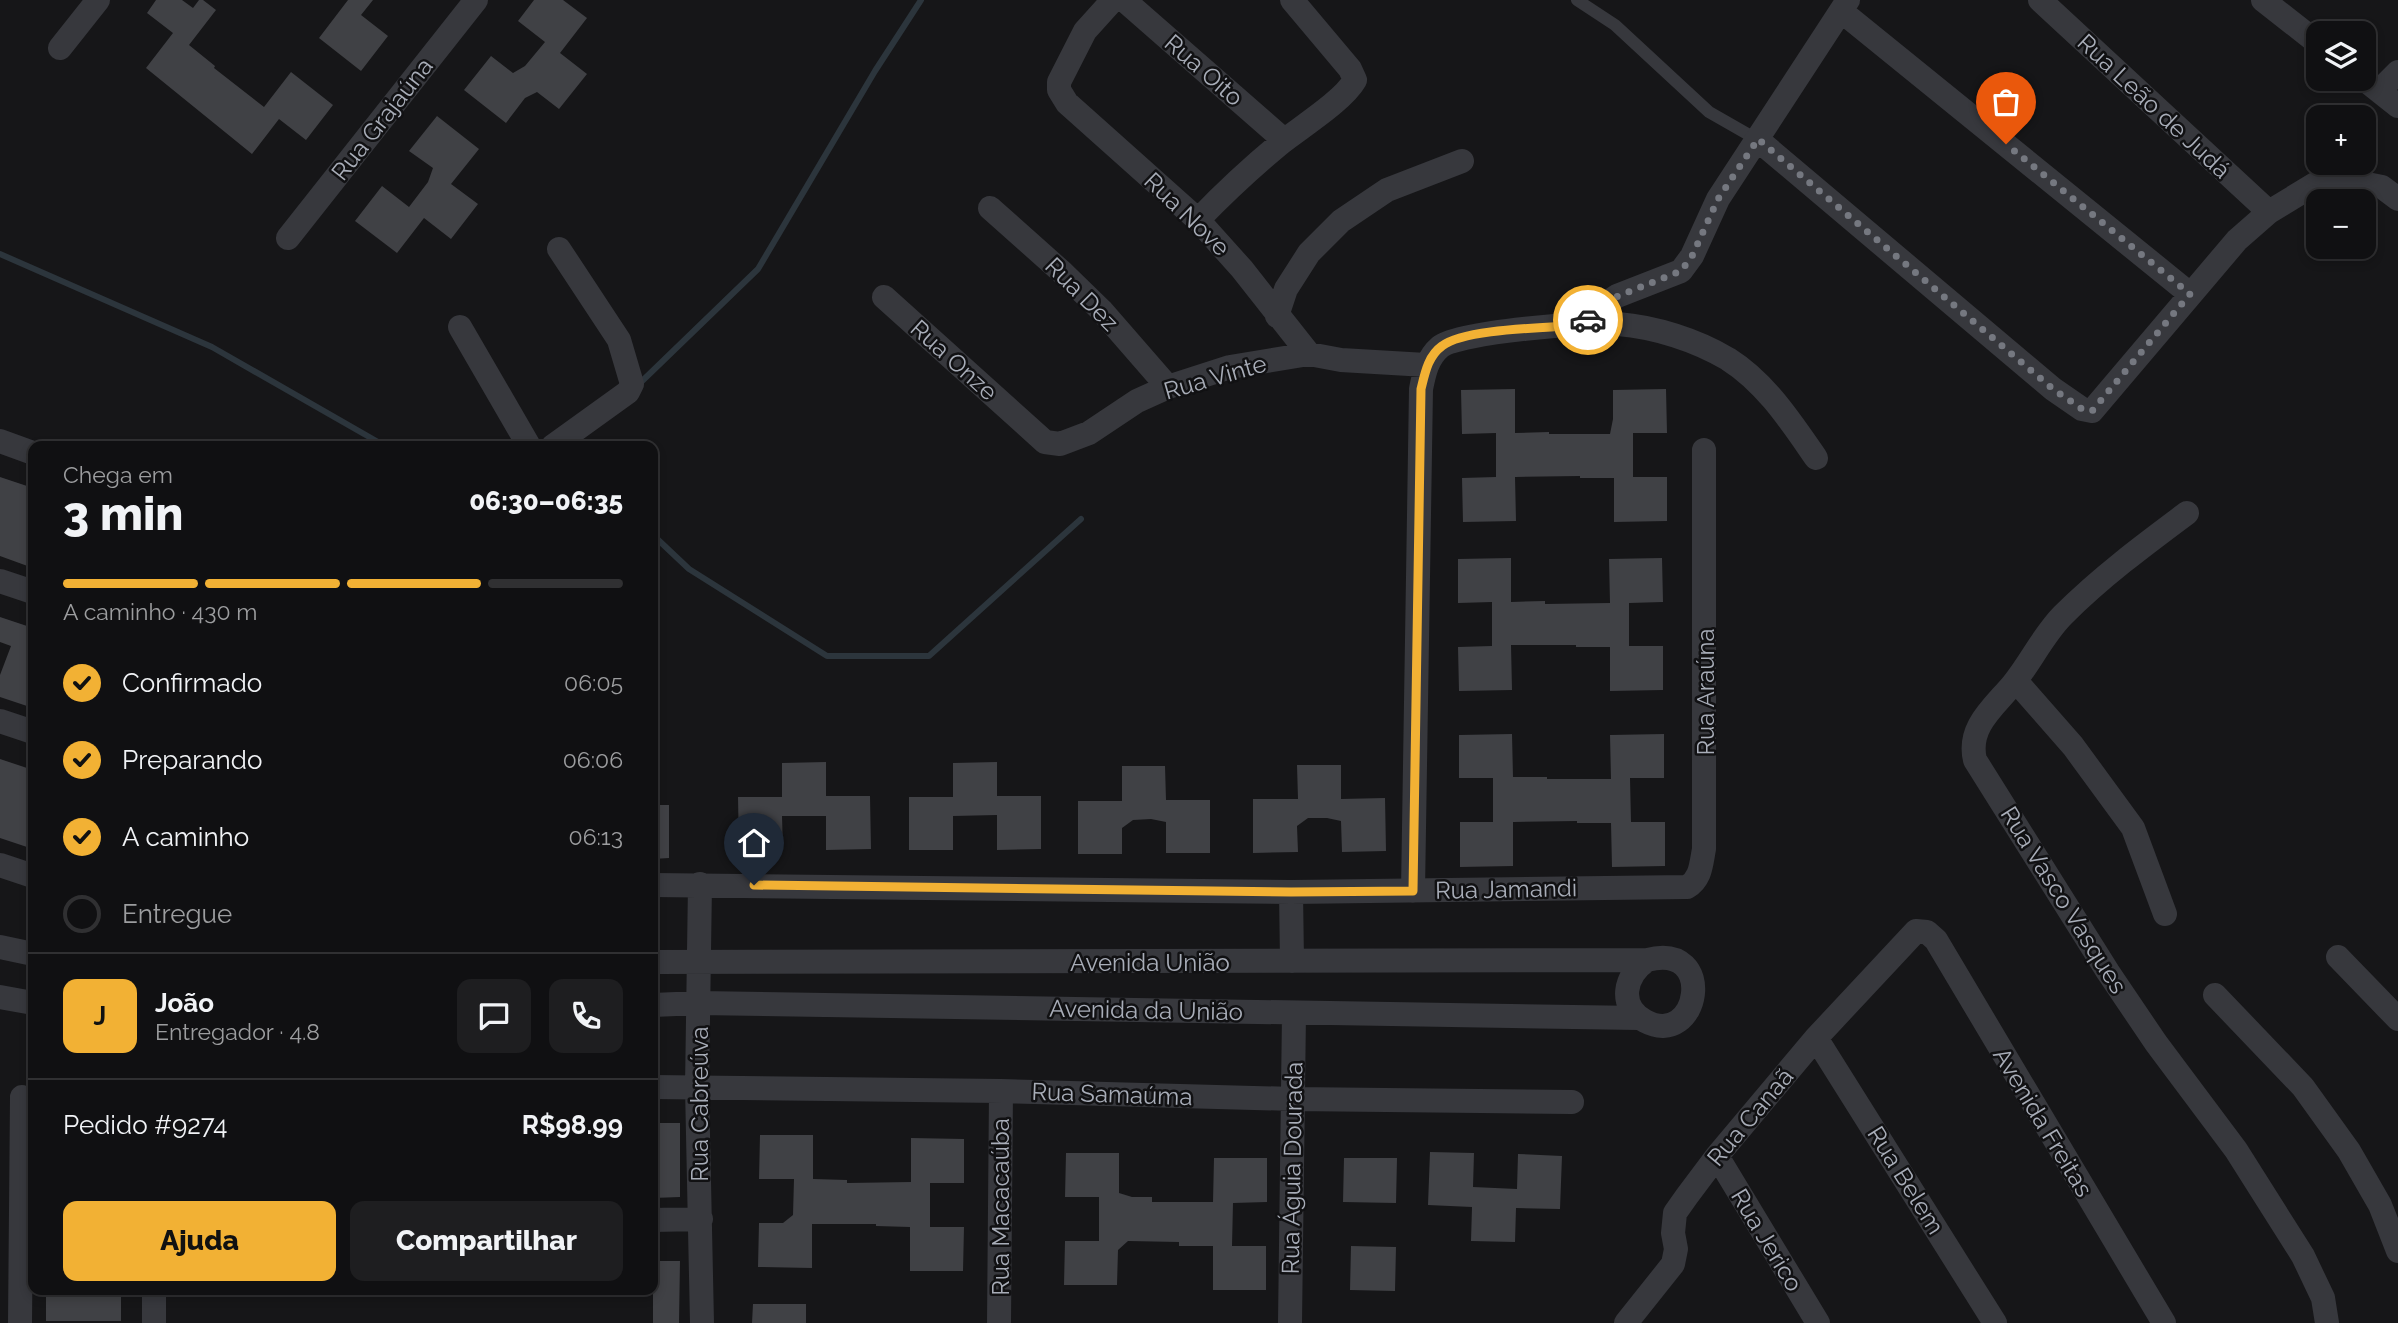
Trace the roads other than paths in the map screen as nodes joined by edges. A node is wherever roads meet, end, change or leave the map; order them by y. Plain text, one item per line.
1 (98, 0) edge
2 (476, 0) edge
3 (1113, 0) edge
4 (1124, 0) edge
5 (1292, 0) edge
6 (1577, 0) edge
7 (2040, 0) edge
8 (2263, 0) edge
9 (1844, 5) edge
10 (2306, 34) edge
11 (60, 48) dead end
12 (2398, 72) edge
13 (2380, 92) edge
14 (1758, 139) junction
15 (1284, 141) junction
16 (1462, 161) dead end
17 (2390, 193) edge
18 (990, 208) dead end
19 (2269, 212) junction
20 (1198, 220) junction
21 (288, 238) dead end
22 (559, 249) dead end
23 (2190, 294) junction
24 (884, 297) dead end
25 (1277, 316) junction
26 (1582, 325) junction
27 (460, 327) dead end
28 (1309, 354) junction
29 (1426, 365) junction
30 (1168, 387) junction
31 (1024, 422) joint
32 (0, 441) edge
33 (526, 441) edge
34 (560, 441) edge
35 (1704, 450) dead end
36 (28, 451) edge
37 (1816, 458) dead end
38 (2187, 513) dead end
39 (0, 581) edge
40 (28, 590) edge
41 (2015, 681) junction
42 (0, 721) edge
43 (28, 730) edge
44 (0, 865) edge
45 (28, 874) edge
46 (700, 884) junction
47 (658, 885) edge
48 (1645, 886) joint
49 (1413, 891) junction
50 (1291, 892) junction
51 (2165, 914) dead end
52 (1916, 931) joint
53 (0, 947) edge
54 (28, 953) edge
55 (2337, 957) dead end
56 (1647, 960) junction
57 (1292, 961) junction
58 (658, 962) edge
59 (700, 962) junction
60 (2215, 995) dead end
61 (0, 997) edge
62 (28, 1002) edge
63 (699, 1003) junction
64 (658, 1005) edge
65 (1294, 1013) junction
66 (1639, 1018) junction
67 (2398, 1019) edge
68 (1816, 1038) junction
69 (658, 1087) edge
70 (697, 1087) junction
71 (1001, 1091) junction
72 (19, 1097) edge
73 (1293, 1099) junction
74 (1572, 1102) dead end
75 (1717, 1156) junction
76 (701, 1219) junction
77 (658, 1220) edge
78 (2398, 1251) edge
79 (154, 1295) edge
80 (1637, 1318) edge
81 (20, 1323) edge
82 (155, 1323) edge
83 (702, 1323) edge
84 (999, 1323) edge
85 (1290, 1323) edge
86 (1818, 1323) edge
87 (1995, 1323) edge
88 (2164, 1323) edge
89 (2327, 1323) edge

1 - 11 street
2 - 21 street, Rua Grajaúna
3 - 20 street, Rua Nove
4 - 15 street, Rua Oito
5 - 15 street
6 - 14 lane
7 - 19 street, Rua Leão de Judá
8 - 10 street
9 - 14 street
9 - 23 street
12 - 13 street
14 - 23 street
14 - 26 street
15 - 20 street
16 - 25 street
17 - 19 street
18 - 30 street, Rua Dez
19 - 23 street
20 - 25 street, Rua Nove
22 - 34 street
24 - 31 street, Rua Onze
25 - 28 street, Rua Nove
26 - 29 street
26 - 37 street
27 - 33 street
28 - 29 street, Rua Vinte
28 - 30 street, Rua Vinte
29 - 49 street
30 - 31 street, Rua Vinte
32 - 36 street
35 - 48 street, Rua Araúna
38 - 41 street, Rua Vasco Vasques
39 - 40 street
41 - 51 street
41 - 89 street, Rua Vasco Vasques
42 - 43 street
44 - 45 street
46 - 47 street, Rua Jamandi
46 - 50 street, Rua Jamandi
46 - 59 street, Rua Cabreúva
48 - 49 street, Rua Jamandi
49 - 50 street, Rua Jamandi
50 - 57 street
52 - 68 street, Rua Canaã
52 - 88 street, Avenida Freitas
53 - 54 street
55 - 67 street
56 - 57 street, Avenida União
56 - 66 street
56 - 66 street, Avenida da União
57 - 59 street, Avenida União
58 - 59 street, Avenida União
59 - 63 street, Rua Cabreúva
60 - 78 street
61 - 62 street
63 - 64 street, Avenida da União
63 - 65 street, Avenida da União
63 - 70 street, Rua Cabreúva
65 - 66 street, Avenida da União
65 - 73 street, Rua Águia Dourada
68 - 75 street, Rua Canaã
68 - 87 street, Rua Belem
69 - 70 street, Rua Samaúma
70 - 71 street, Rua Samaúma
70 - 76 street, Rua Cabreúva
71 - 73 street, Rua Samaúma
71 - 84 street, Rua Macacaúba
72 - 81 street
73 - 74 street, Rua Samaúma
73 - 85 street, Rua Águia Dourada
75 - 80 street, Rua Canaã
75 - 86 street, Rua Jerico
76 - 77 street
76 - 83 street, Rua Cabreúva
79 - 82 street

